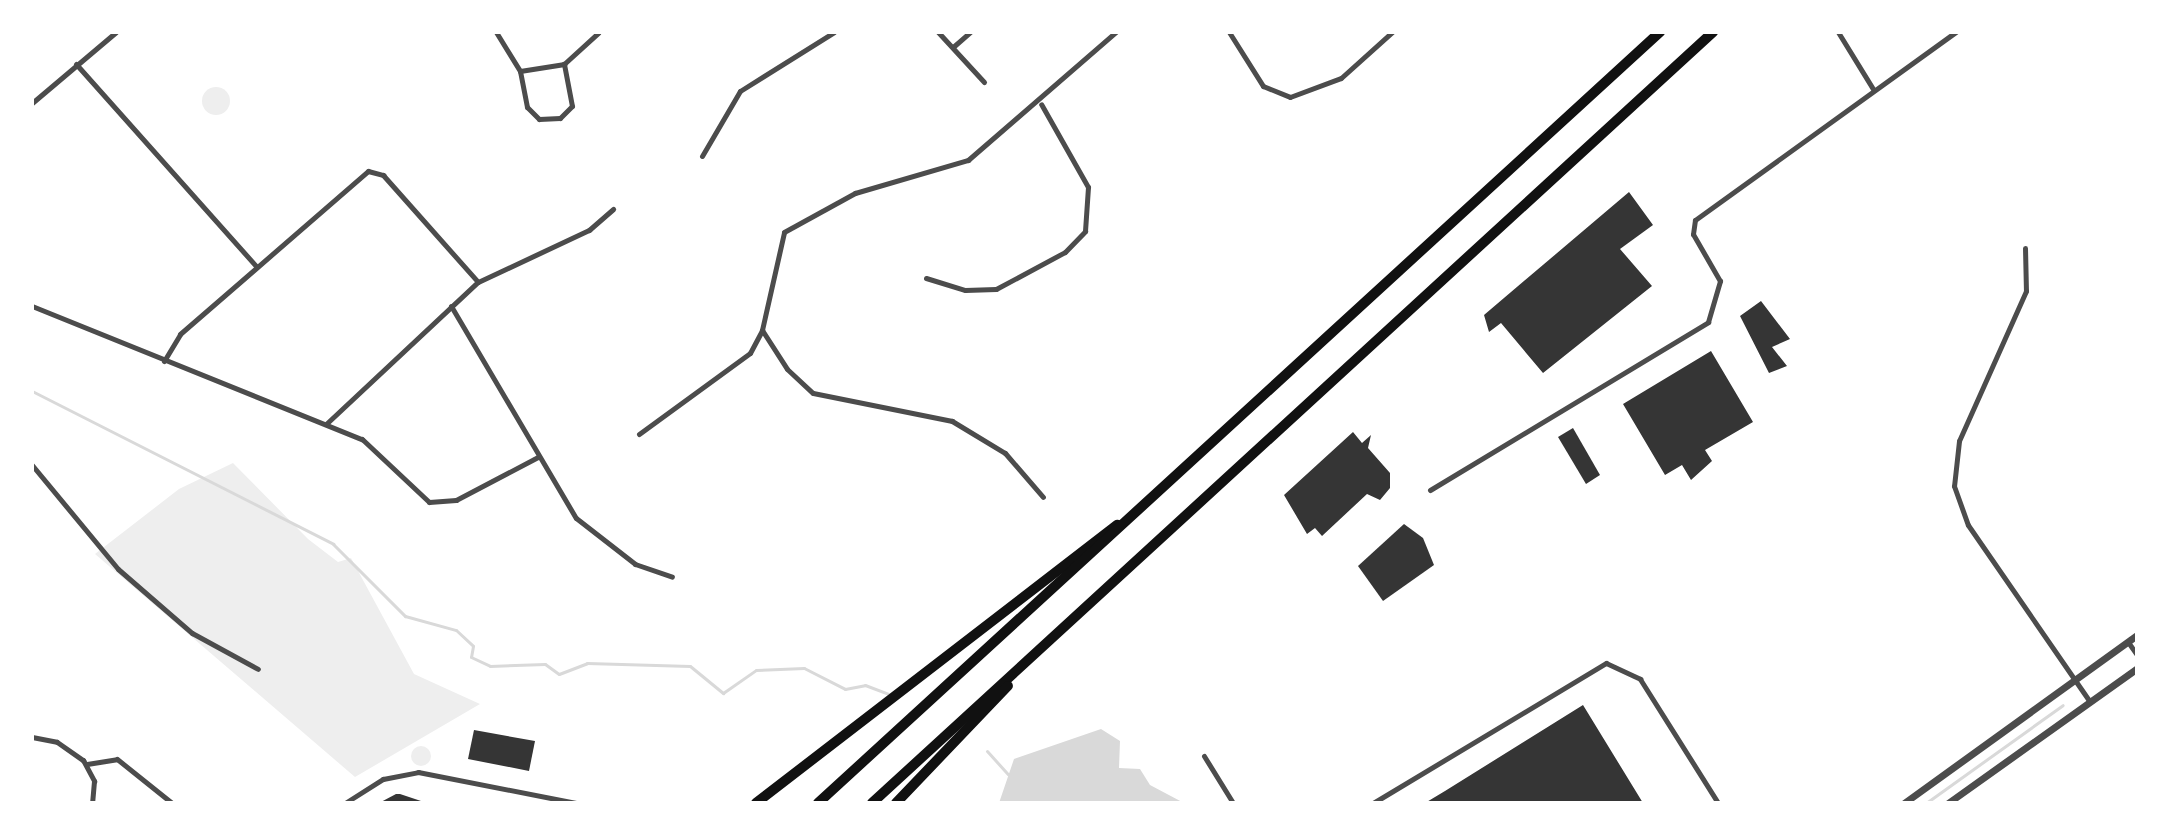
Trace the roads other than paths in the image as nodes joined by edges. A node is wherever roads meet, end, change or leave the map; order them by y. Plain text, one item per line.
1 (116, 32) edge
2 (496, 32) edge
3 (599, 32) edge
4 (834, 32) edge
5 (938, 32) edge
6 (970, 32) edge
7 (1116, 32) edge
8 (1229, 32) edge
9 (1392, 32) edge
10 (1660, 32) edge
11 (1713, 32) edge
12 (1838, 32) edge
13 (1956, 32) edge
14 (953, 47) junction
15 (76, 64) junction
16 (564, 64) junction
17 (520, 71) junction
18 (984, 82) dead end
19 (1873, 89) junction
20 (32, 103) edge
21 (1041, 104) junction
22 (702, 156) dead end
23 (613, 209) dead end
24 (2025, 248) dead end
25 (256, 266) junction
26 (926, 278) dead end
27 (478, 282) junction
28 (32, 306) edge
29 (451, 306) junction
30 (762, 330) junction
31 (164, 361) junction
32 (326, 424) junction
33 (639, 434) dead end
34 (538, 457) junction
35 (32, 465) edge
36 (1430, 490) dead end
37 (1043, 497) dead end
38 (1142, 508) junction
39 (672, 577) dead end
40 (2137, 635) edge
41 (2128, 642) junction
42 (2137, 655) edge
43 (1027, 662) junction
44 (2137, 668) edge
45 (258, 669) dead end
46 (2075, 680) junction
47 (2090, 702) junction
48 (32, 737) edge
49 (1204, 756) dead end
50 (87, 764) junction
51 (92, 803) edge
52 (172, 803) edge
53 (345, 803) edge
54 (576, 803) edge
55 (756, 803) edge
56 (818, 803) edge
57 (872, 803) edge
58 (896, 803) edge
59 (1233, 803) edge
60 (1373, 803) edge
61 (1718, 803) edge
62 (1904, 803) edge
63 (1948, 803) edge

1 - 15 street
2 - 17 street
3 - 16 street
4 - 22 street
5 - 14 street
6 - 14 street
7 - 21 street
8 - 9 street
10 - 38 highway
11 - 43 highway
12 - 19 street
13 - 19 street
14 - 18 street
15 - 20 street
15 - 25 street
16 - 17 street
16 - 17 street
19 - 36 street
21 - 26 street
21 - 30 street
23 - 27 street
24 - 46 street
25 - 27 street
25 - 31 street
27 - 29 street
28 - 31 street
29 - 32 street
29 - 34 street
30 - 33 street
30 - 37 street
31 - 32 street
32 - 34 street
34 - 39 street
35 - 45 street
38 - 55 highway
38 - 56 highway
40 - 41 street
41 - 42 street
41 - 46 street
43 - 57 highway
43 - 58 highway
44 - 47 street
46 - 47 street
46 - 62 street
47 - 63 street
48 - 50 street
49 - 59 street
50 - 51 street
50 - 52 street
53 - 54 street
60 - 61 street

